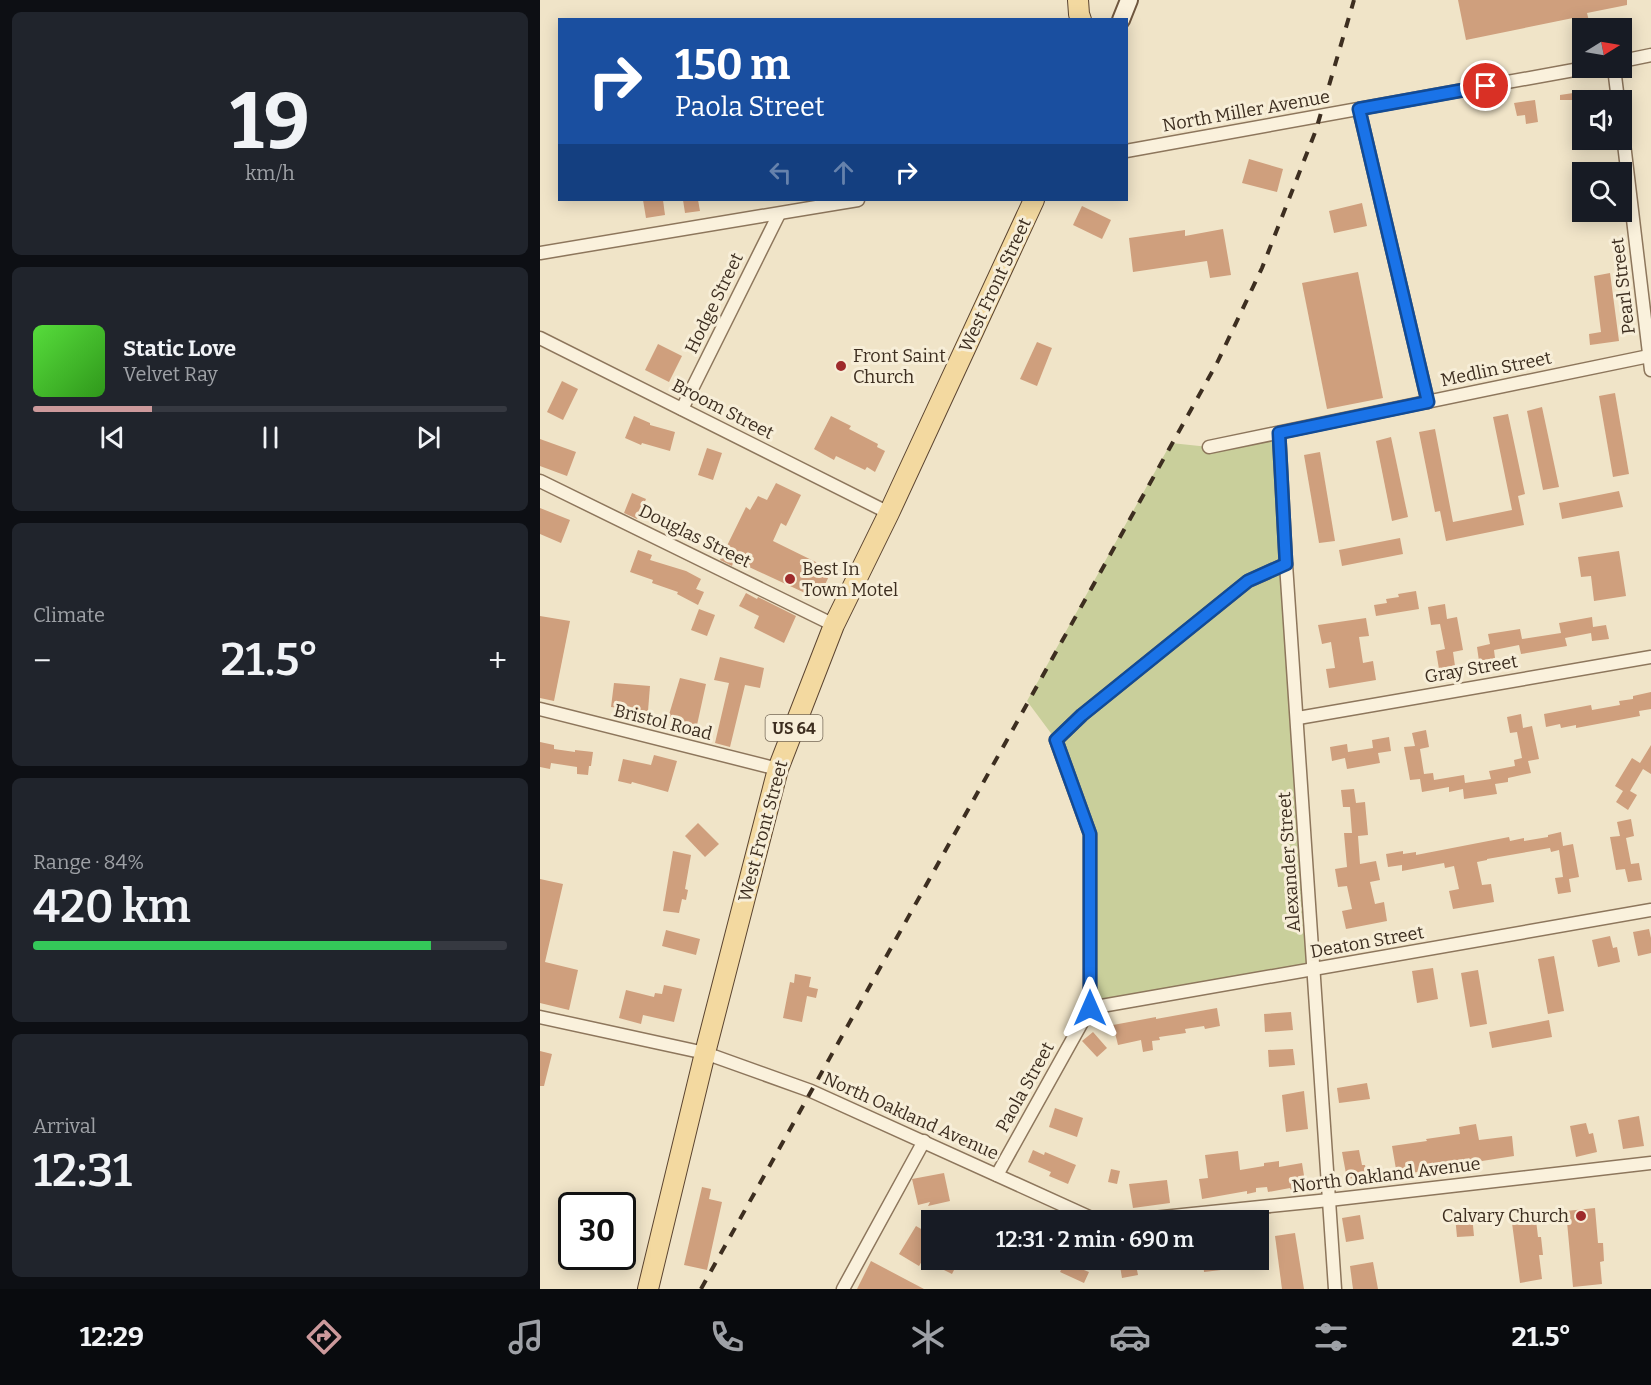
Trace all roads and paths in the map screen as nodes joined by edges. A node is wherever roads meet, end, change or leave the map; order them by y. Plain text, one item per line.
1 (1129, 0) edge
2 (1120, 18) edge
3 (1651, 55) edge
4 (1632, 59) edge
5 (1572, 70) edge
6 (1359, 109) junction
7 (1625, 150) edge
8 (1128, 152) edge
9 (852, 201) edge
10 (1034, 201) edge
11 (779, 214) junction
12 (540, 253) edge
13 (540, 338) edge
14 (1649, 356) junction
15 (1651, 370) edge
16 (1428, 402) junction
17 (682, 409) junction
18 (1279, 433) junction
19 (1209, 447) dead end
20 (540, 481) edge
21 (890, 513) junction
22 (1286, 564) junction
23 (834, 625) junction
24 (1651, 657) edge
25 (540, 710) edge
26 (1298, 718) junction
27 (778, 769) junction
28 (1651, 910) edge
29 (1314, 970) junction
30 (1090, 1008) junction
31 (540, 1017) edge
32 (705, 1053) junction
33 (924, 1141) junction
34 (1651, 1162) edge
35 (997, 1174) junction
36 (1329, 1200) junction
37 (1074, 1210) edge
38 (1231, 1210) edge
39 (648, 1289) edge
40 (843, 1289) edge
41 (1335, 1289) edge

1 - 2 main road
3 - 4 street
5 - 6 street, North Miller Avenue
6 - 8 street, North Miller Avenue
6 - 16 street
7 - 14 street, Pearl Street
9 - 11 street
10 - 21 main road, West Front Street / US 64
11 - 12 street
11 - 17 street, Hodge Street
13 - 17 street, Broom Street
14 - 15 street, Pearl Street
14 - 16 street, Medlin Street
16 - 18 street, Medlin Street
17 - 21 street, Broom Street
18 - 19 street, Medlin Street
18 - 22 street, Alexander Street
20 - 23 street, Douglas Street
21 - 23 main road, West Front Street / US 64
22 - 26 street, Alexander Street
22 - 30 street, Paola Street
23 - 27 main road, West Front Street / US 64
24 - 26 street, Gray Street
25 - 27 street, Bristol Road
26 - 29 street, Alexander Street
27 - 32 main road, West Front Street / US 64
28 - 29 street, Deaton Street
29 - 30 street, Deaton Street
29 - 36 street, Alexander Street
30 - 35 street, Paola Street
31 - 32 street, North Oakland Avenue
32 - 33 street, North Oakland Avenue
32 - 39 main road, West Front Street / US 64
33 - 35 street, North Oakland Avenue
33 - 40 street
34 - 36 street, North Oakland Avenue
35 - 37 street, North Oakland Avenue
36 - 38 street, North Oakland Avenue
36 - 41 street, Alexander Street

